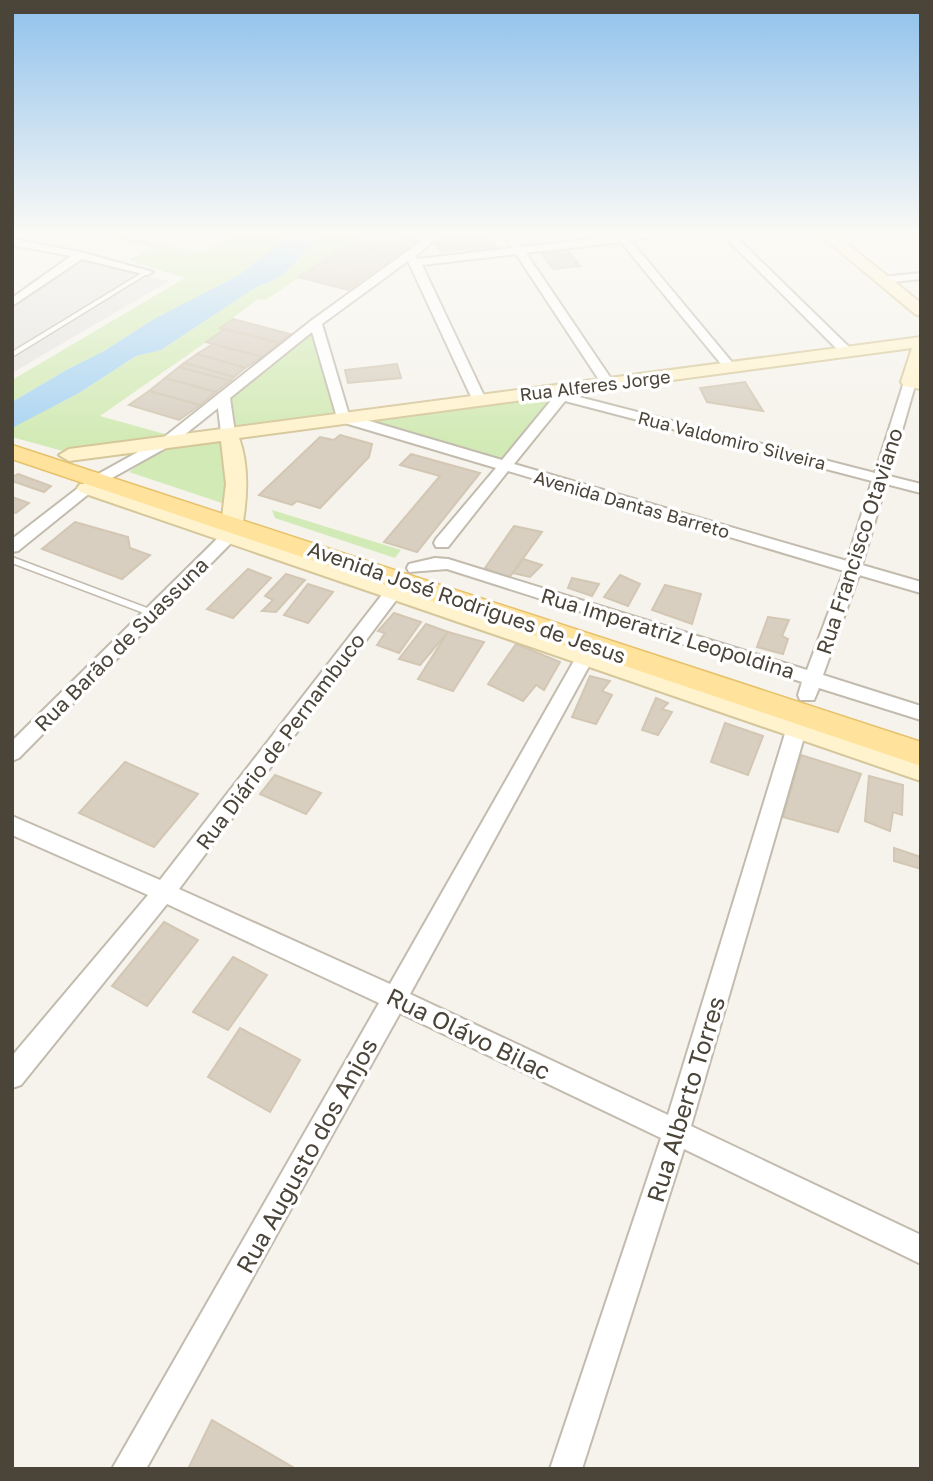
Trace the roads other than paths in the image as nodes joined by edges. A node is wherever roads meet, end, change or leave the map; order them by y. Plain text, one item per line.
1 (96, 303) edge
2 (346, 303) edge
3 (434, 303) edge
4 (554, 303) edge
5 (677, 303) edge
6 (797, 303) edge
7 (316, 323) junction
8 (921, 344) edge
9 (846, 351) junction
10 (12, 355) edge
11 (730, 367) junction
12 (608, 383) junction
13 (915, 383) edge
14 (553, 394) junction
15 (223, 396) junction
16 (480, 400) junction
17 (343, 418) junction
18 (12, 437) edge
19 (231, 440) junction
20 (168, 441) junction
21 (26, 452) edge
22 (69, 455) junction
23 (505, 466) junction
24 (880, 479) junction
25 (101, 480) junction
26 (921, 489) edge
27 (233, 523) junction
28 (442, 543) dead end
29 (12, 547) edge
30 (12, 560) edge
31 (853, 569) junction
32 (921, 588) edge
33 (394, 591) junction
34 (152, 613) junction
35 (585, 657) junction
36 (810, 687) junction
37 (921, 713) edge
38 (797, 727) junction
39 (921, 733) edge
40 (12, 753) edge
41 (921, 754) edge
42 (921, 770) edge
43 (12, 825) edge
44 (165, 891) junction
45 (394, 997) junction
46 (12, 1076) edge
47 (676, 1132) junction
48 (921, 1250) edge
49 (128, 1469) edge
50 (566, 1469) edge

1 - 10 lane
2 - 7 street
3 - 16 street
4 - 12 street
5 - 11 street
6 - 9 street
7 - 15 street
7 - 17 street
8 - 9 street, Rua Alferes Jorge
8 - 13 street, Rua Francisco Otaviano
9 - 11 street, Rua Alferes Jorge
11 - 12 street, Rua Alferes Jorge
12 - 14 street, Rua Alferes Jorge
13 - 24 street, Rua Francisco Otaviano
14 - 16 street, Rua Alferes Jorge
14 - 23 street
14 - 24 street, Rua Valdomiro Silveira
15 - 19 street
15 - 20 street
16 - 17 street, Rua Alferes Jorge
17 - 19 street, Rua Alferes Jorge
17 - 23 street, Avenida Dantas Barreto
18 - 21 main road, Avenida José Rodrigues de Jesus
19 - 20 street, Rua Alferes Jorge
19 - 27 street
20 - 22 street, Rua Alferes Jorge
20 - 25 street
21 - 22 main road, Avenida José Rodrigues de Jesus
21 - 25 main road, Avenida José Rodrigues de Jesus
22 - 25 main road, Avenida José Rodrigues de Jesus
23 - 28 street
23 - 31 street, Avenida Dantas Barreto
24 - 26 street, Rua Valdomiro Silveira
24 - 31 street, Rua Francisco Otaviano
25 - 27 main road, Avenida José Rodrigues de Jesus
25 - 29 street
27 - 33 street, Avenida José Rodrigues de Jesus
27 - 34 street, Rua Barão de Suassuna
27 - 36 main road, Avenida José Rodrigues de Jesus
27 - 41 main road, Avenida José Rodrigues de Jesus
30 - 34 lane
31 - 32 street, Avenida Dantas Barreto
31 - 36 street, Rua Francisco Otaviano
33 - 35 street, Avenida José Rodrigues de Jesus
33 - 44 street, Rua Diário de Pernambuco
34 - 40 street, Rua Barão de Suassuna
35 - 38 street, Avenida José Rodrigues de Jesus
35 - 45 street, Rua Augusto dos Anjos
36 - 37 street, Rua Imperatriz Leopoldina
36 - 39 main road, Avenida José Rodrigues de Jesus
38 - 42 street, Avenida José Rodrigues de Jesus
38 - 47 street, Rua Alberto Torres
43 - 44 street, Rua Olávo Bilac
44 - 45 street, Rua Olávo Bilac
44 - 46 street, Rua Diário de Pernambuco
45 - 47 street, Rua Olávo Bilac
45 - 49 street, Rua Augusto dos Anjos
47 - 48 street, Rua Olávo Bilac
47 - 50 street, Rua Alberto Torres

